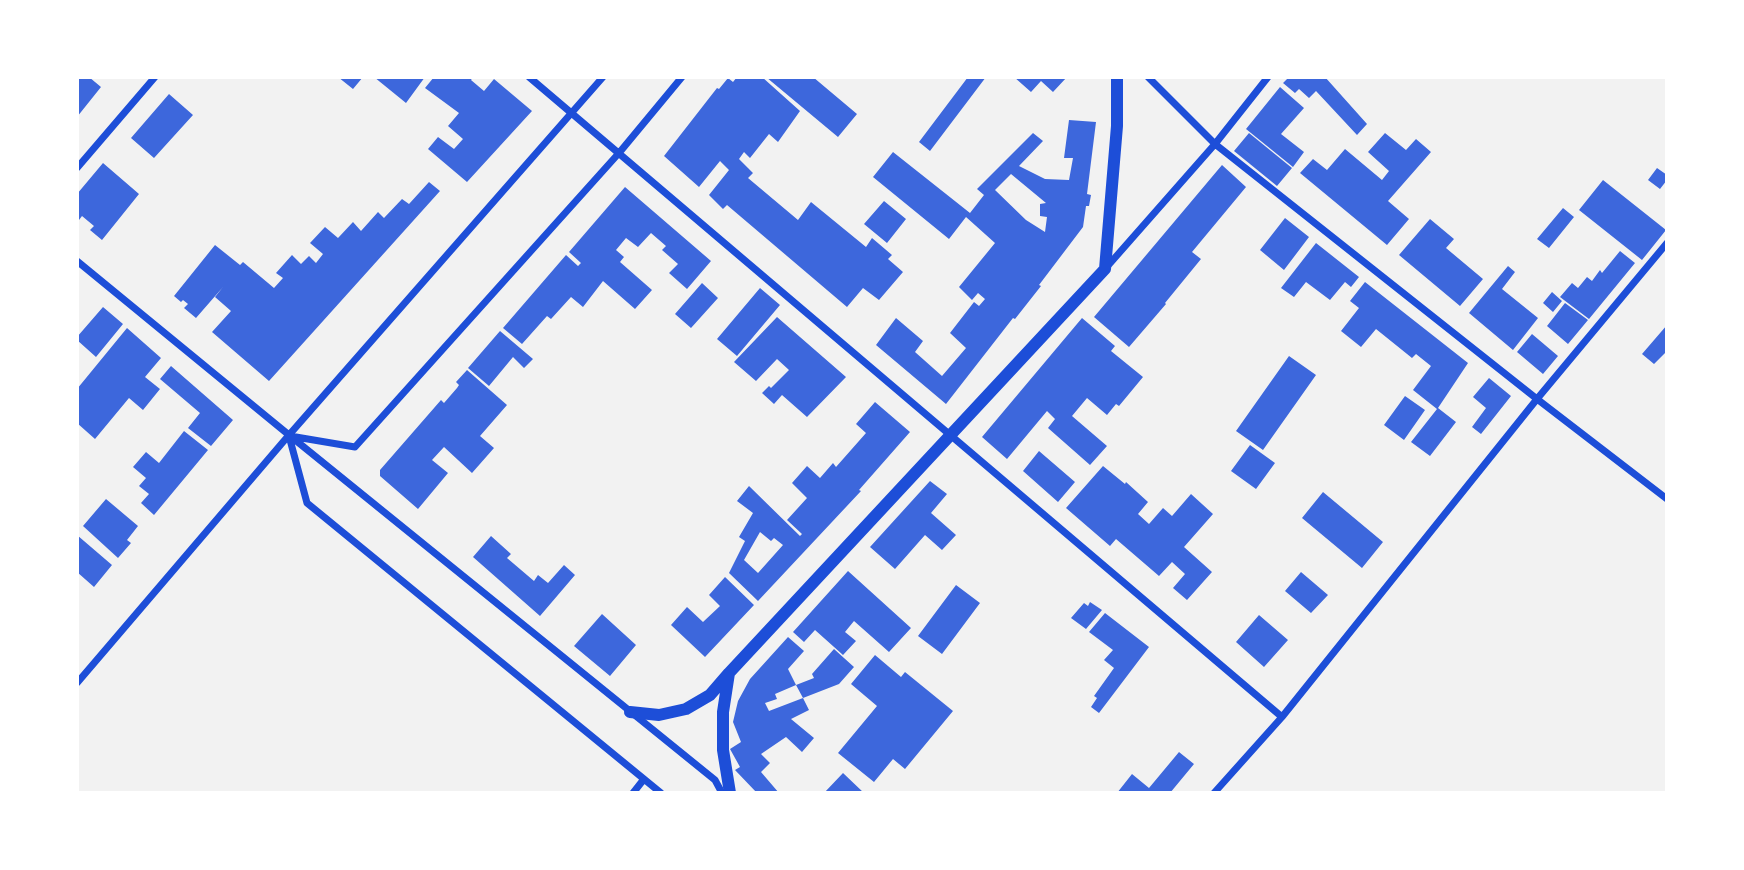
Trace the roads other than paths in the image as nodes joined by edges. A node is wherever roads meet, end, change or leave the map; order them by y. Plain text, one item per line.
1 (155, 77) edge
2 (529, 77) edge
3 (603, 77) edge
4 (682, 77) edge
5 (1117, 77) edge
6 (1148, 77) edge
7 (1268, 77) edge
8 (572, 114) junction
9 (1215, 144) junction
10 (619, 153) junction
11 (77, 168) edge
12 (1667, 243) edge
13 (77, 261) edge
14 (1105, 269) junction
15 (1537, 399) junction
16 (950, 435) junction
17 (289, 436) junction
18 (1667, 499) edge
19 (729, 673) junction
20 (77, 683) edge
21 (631, 712) junction
22 (1282, 717) junction
23 (644, 779) junction
24 (633, 793) edge
25 (661, 793) edge
26 (722, 793) edge
27 (730, 793) edge
28 (1214, 793) edge

1 - 11 street
2 - 8 street
3 - 8 street
4 - 10 street
5 - 14 street
6 - 9 street
7 - 9 street
8 - 10 street
8 - 17 street
9 - 14 street
9 - 15 street
10 - 16 street
10 - 17 street
12 - 15 street
13 - 17 street
14 - 16 street
15 - 18 street
15 - 22 street
16 - 19 street
16 - 22 street
17 - 20 street
17 - 21 street
17 - 23 street
19 - 21 street
19 - 27 street
21 - 26 street
22 - 28 street
23 - 24 street
23 - 25 street

